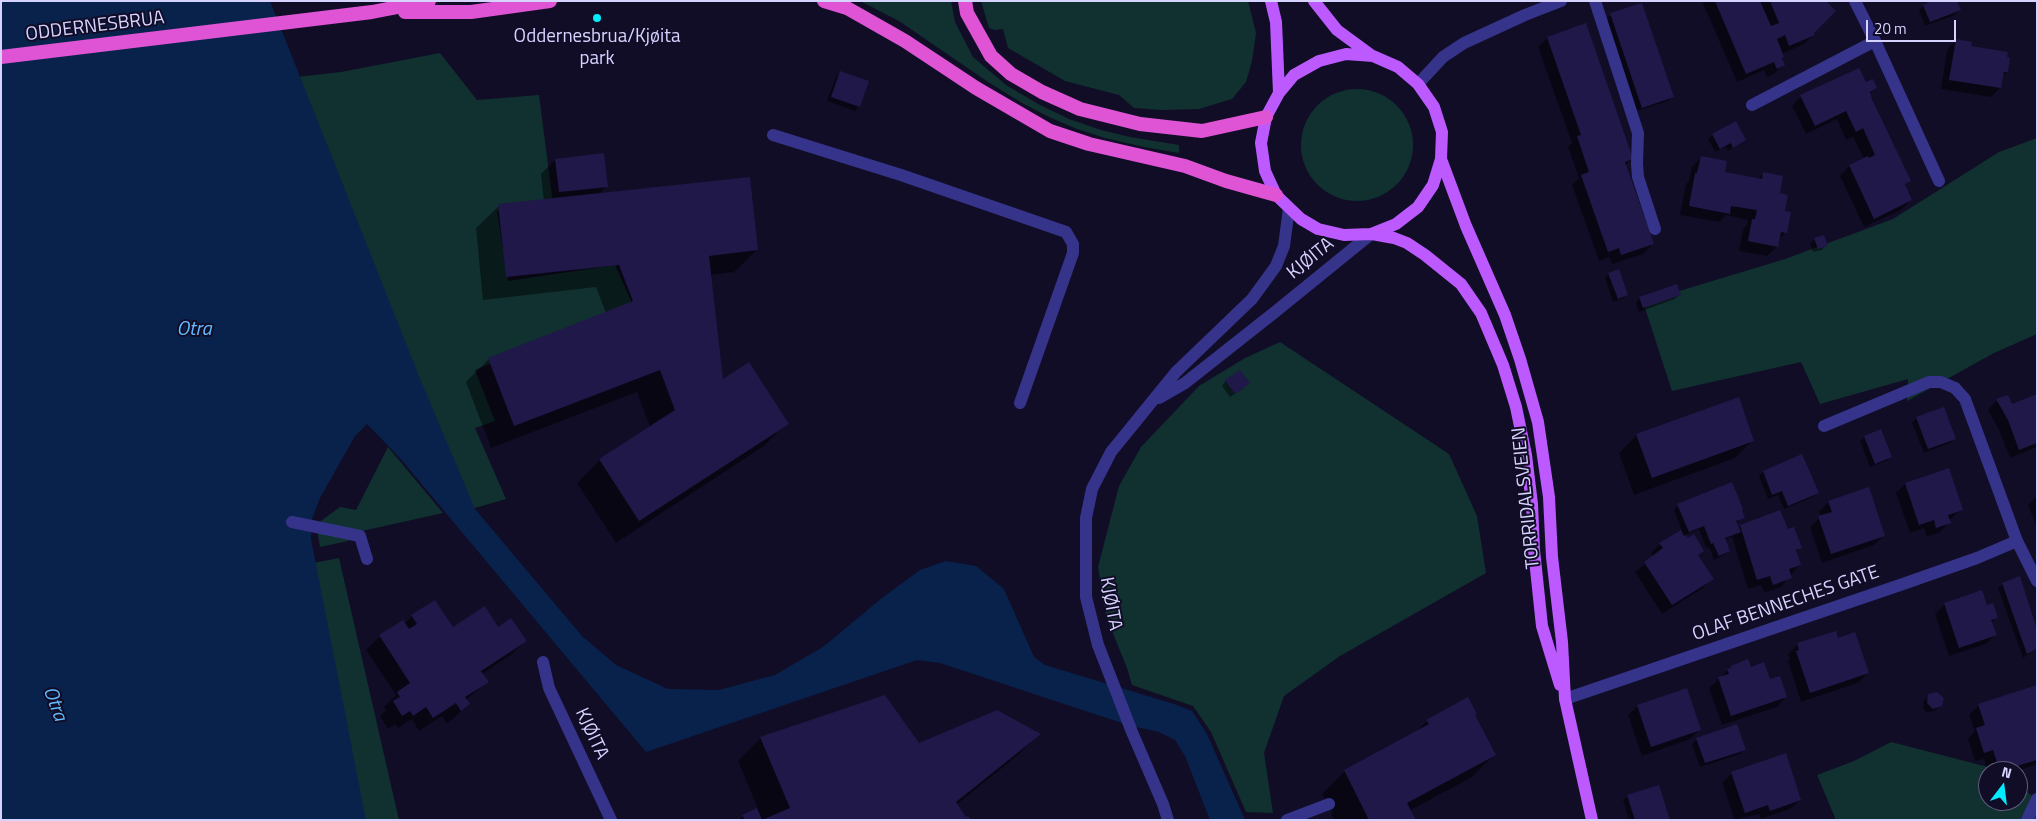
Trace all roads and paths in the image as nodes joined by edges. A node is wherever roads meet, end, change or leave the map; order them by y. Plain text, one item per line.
1 (429, 1) edge
2 (550, 1) edge
3 (824, 1) edge
4 (966, 1) edge
5 (1271, 1) edge
6 (1314, 1) edge
7 (1561, 1) edge
8 (1595, 1) edge
9 (1855, 1) edge
10 (372, 12) junction
11 (1876, 41) junction
12 (1373, 56) junction
13 (1, 58) edge
14 (1418, 84) junction
15 (1279, 93) junction
16 (1752, 105) dead end
17 (1266, 117) junction
18 (773, 135) dead end
19 (1441, 159) junction
20 (1939, 181) dead end
21 (1276, 195) junction
22 (1289, 208) junction
23 (1655, 228) dead end
24 (1371, 234) junction
25 (1153, 402) junction
26 (1020, 403) dead end
27 (1824, 426) dead end
28 (292, 522) dead end
29 (2017, 541) junction
30 (367, 559) dead end
31 (2037, 581) edge
32 (543, 662) dead end
33 (1565, 699) junction
34 (2037, 799) edge
35 (1329, 804) dead end
36 (610, 820) edge
37 (1168, 820) edge
38 (1287, 820) edge
39 (1592, 820) edge
40 (2027, 820) edge

1 - 10 highway
2 - 10 highway
3 - 21 highway
4 - 17 highway
5 - 15 main road
6 - 12 main road
7 - 14 street
8 - 23 street
9 - 11 street
10 - 13 highway, ODDERNESBRUA
11 - 16 street
11 - 20 street
12 - 14 main road
12 - 15 main road
14 - 19 main road
15 - 17 main road
17 - 21 main road
18 - 26 street
19 - 24 main road
19 - 33 main road, TORRIDALSVEIEN
21 - 22 main road
22 - 24 main road
22 - 25 street, KJØITA
24 - 25 street, KJØITA
24 - 33 main road, TORRIDALSVEIEN
25 - 37 street, KJØITA
27 - 29 street
28 - 30 street
29 - 31 street
29 - 33 street, OLAF BENNECHES GATE
32 - 36 street, KJØITA
33 - 39 main road, TORRIDALSVEIEN
34 - 40 street
35 - 38 street

